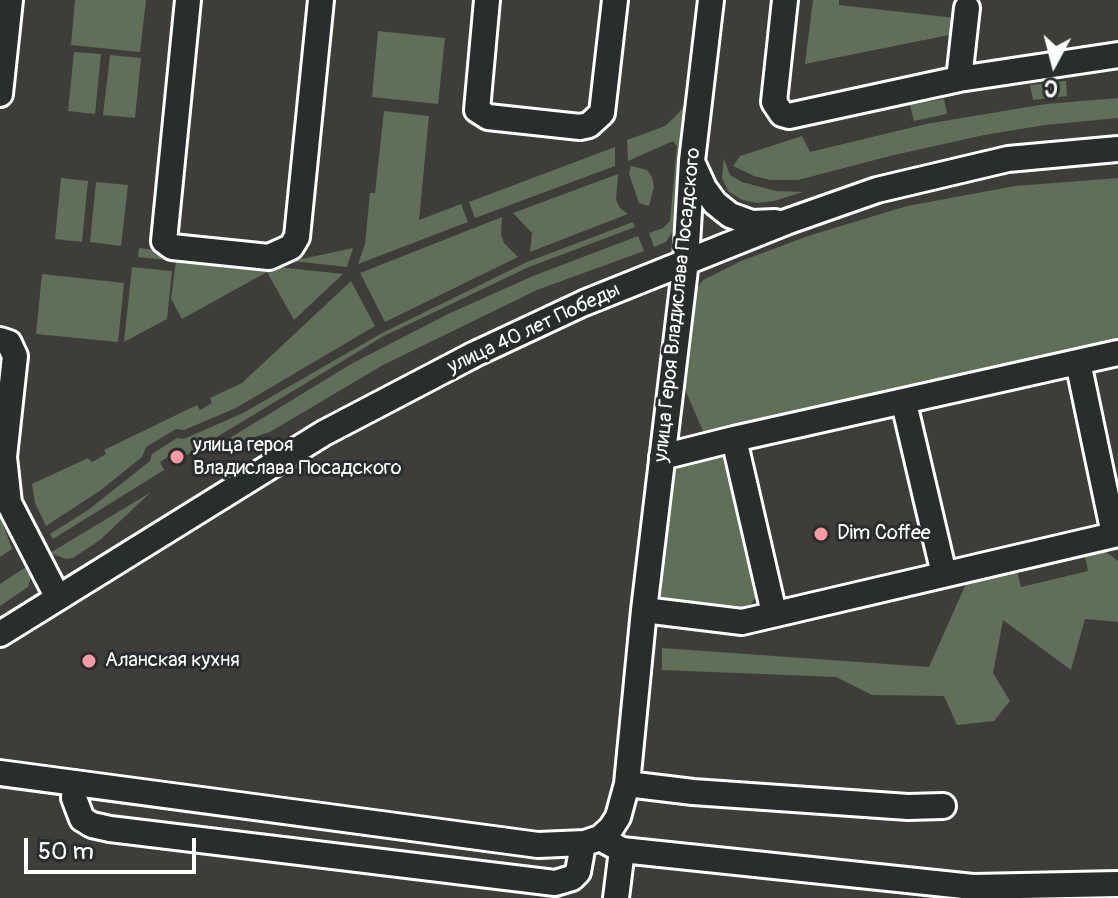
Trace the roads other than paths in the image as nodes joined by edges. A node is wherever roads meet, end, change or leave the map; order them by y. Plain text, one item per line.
1 (10, 0) edge
2 (188, 0) edge
3 (321, 0) edge
4 (487, 0) edge
5 (615, 0) edge
6 (711, 0) edge
7 (785, 0) edge
8 (967, 8) dead end
9 (1118, 55) edge
10 (959, 79) junction
11 (0, 94) edge
12 (1118, 149) edge
13 (692, 164) junction
14 (786, 222) junction
15 (686, 261) junction
16 (0, 340) edge
17 (1118, 353) edge
18 (1078, 362) junction
19 (904, 403) junction
20 (734, 439) junction
21 (662, 457) junction
22 (1116, 534) edge
23 (944, 574) junction
24 (58, 598) junction
25 (644, 610) junction
26 (774, 613) junction
27 (0, 634) edge
28 (0, 773) edge
29 (75, 783) junction
30 (627, 784) junction
31 (943, 806) dead end
32 (592, 841) junction
33 (622, 850) junction
34 (1118, 884) edge
35 (616, 898) edge

1 - 11 street
2 - 3 street
4 - 5 street
6 - 13 street, улица Героя Владислава Посадского
7 - 10 street
8 - 10 street
9 - 10 street
12 - 14 street, улица 40 лет Победы
13 - 14 street
13 - 15 street, улица Героя Владислава Посадского
14 - 15 street, улица 40 лет Победы
15 - 21 street, улица Героя Владислава Посадского
15 - 24 street, улица 40 лет Победы
16 - 24 street
17 - 18 street
18 - 19 street
18 - 22 street
19 - 20 street
19 - 23 street
20 - 21 street
20 - 26 street
21 - 25 street, улица Героя Владислава Посадского
22 - 23 street
23 - 26 street
24 - 27 street, улица 40 лет Победы
25 - 26 street
25 - 30 street, улица Героя Владислава Посадского
28 - 29 street
29 - 32 street
29 - 32 street, улица Героя Владислава Посадского
30 - 31 street
30 - 32 street, улица Героя Владислава Посадского
32 - 33 street
33 - 34 street
33 - 35 street

